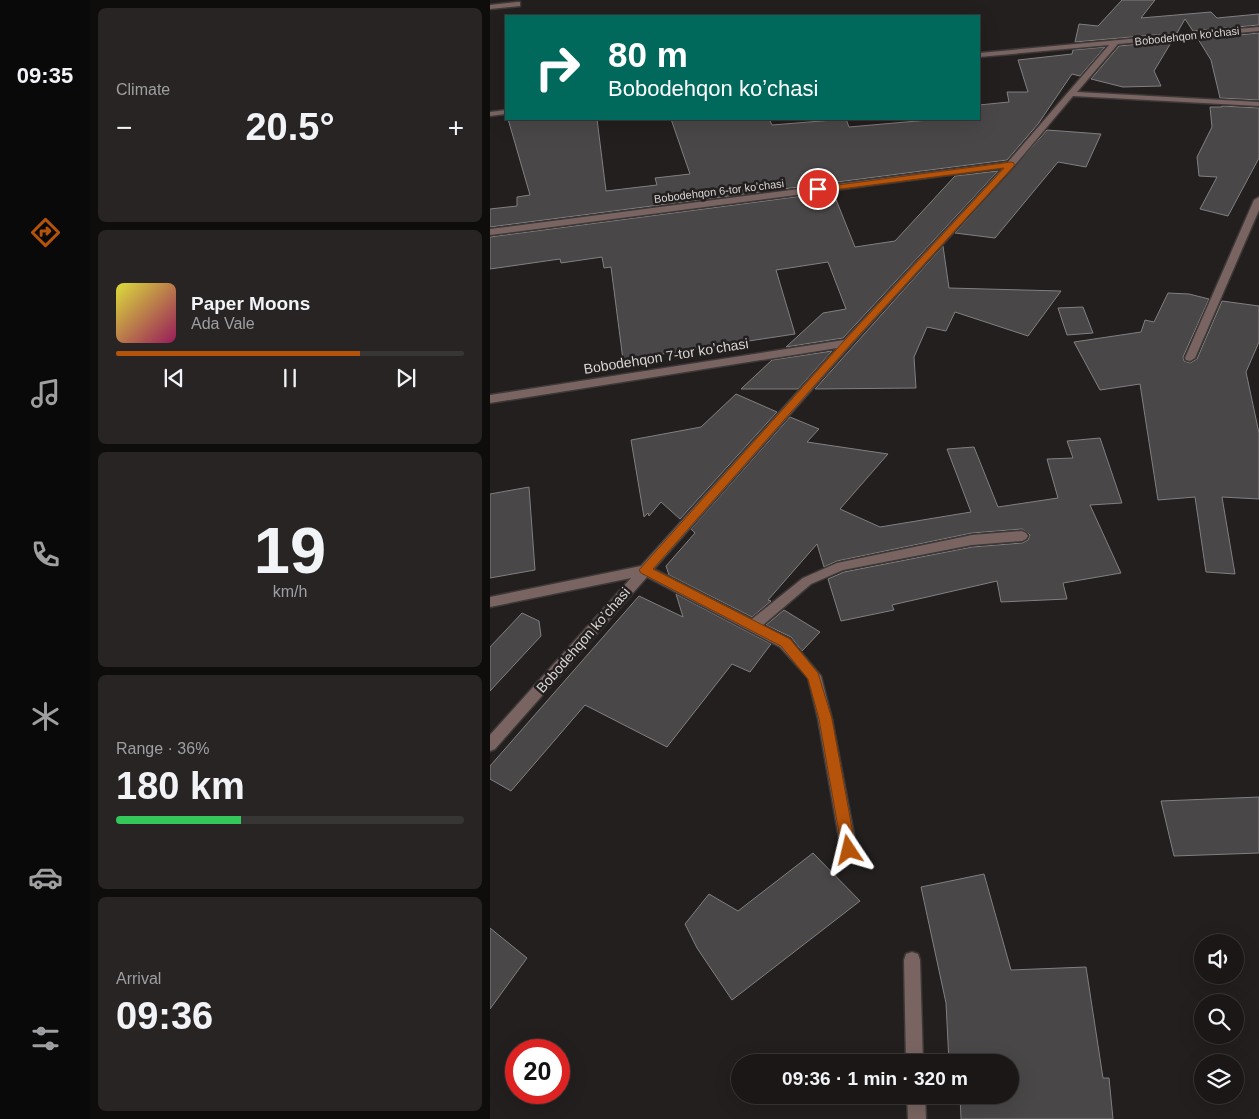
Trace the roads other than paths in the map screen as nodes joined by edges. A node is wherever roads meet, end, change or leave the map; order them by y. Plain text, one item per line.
1 (517, 5) edge
2 (490, 7) edge
3 (1259, 28) edge
4 (1115, 43) junction
5 (980, 55) edge
6 (1072, 94) junction
7 (1259, 104) edge
8 (505, 112) edge
9 (490, 114) edge
10 (1011, 164) junction
11 (1259, 200) edge
12 (490, 232) edge
13 (847, 343) junction
14 (1190, 358) dead end
15 (490, 399) edge
16 (1022, 536) dead end
17 (645, 570) junction
18 (490, 602) edge
19 (753, 626) junction
20 (490, 745) edge
21 (849, 850) dead end
22 (912, 960) dead end
23 (915, 1054) edge
24 (916, 1104) edge
25 (917, 1119) edge

1 - 2 street
3 - 4 street, Bobodehqon koʼchasi
4 - 5 street, Bobodehqon koʼchasi
4 - 6 street, Bobodehqon koʼchasi
6 - 7 street
6 - 10 street, Bobodehqon koʼchasi
8 - 9 street
10 - 12 street, Bobodehqon 6-tor koʼchasi
10 - 13 street, Bobodehqon koʼchasi
11 - 14 street
13 - 15 street, Bobodehqon 7-tor koʼchasi
13 - 17 street, Bobodehqon koʼchasi
16 - 19 street
17 - 18 street
17 - 19 street
17 - 20 street, Bobodehqon koʼchasi
19 - 21 street
22 - 23 street
24 - 25 street

